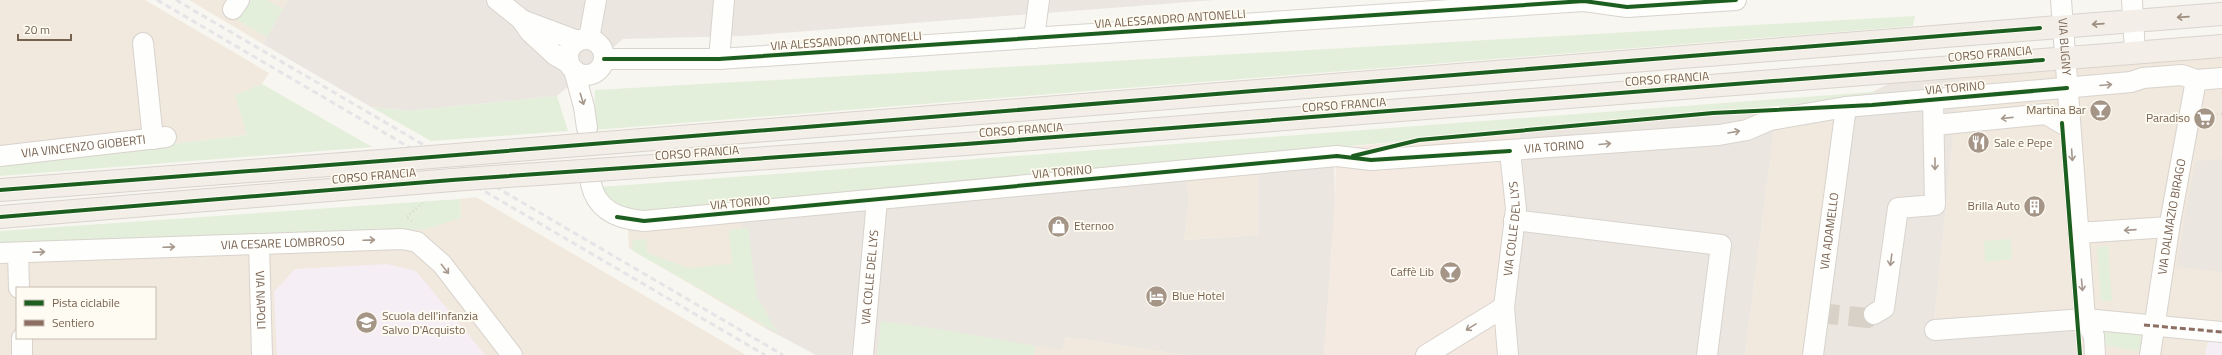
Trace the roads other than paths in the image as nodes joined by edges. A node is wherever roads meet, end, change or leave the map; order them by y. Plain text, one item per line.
1 (497, 0) edge
2 (596, 0) edge
3 (724, 0) edge
4 (1039, 0) edge
5 (1736, 0) edge
6 (2062, 0) edge
7 (1358, 8) edge
8 (2133, 11) edge
9 (2222, 14) edge
10 (521, 19) junction
11 (2063, 26) junction
12 (1034, 38) junction
13 (584, 40) junction
14 (143, 42) dead end
15 (2222, 46) edge
16 (2135, 53) junction
17 (604, 58) junction
18 (2065, 58) junction
19 (719, 60) junction
20 (572, 66) junction
21 (2222, 78) edge
22 (2196, 80) junction
23 (2067, 88) junction
24 (1933, 100) junction
25 (1846, 107) junction
26 (1935, 125) junction
27 (587, 128) dead end
28 (2070, 128) junction
29 (1510, 151) junction
30 (0, 156) edge
31 (591, 184) dead end
32 (0, 190) edge
33 (877, 200) junction
34 (0, 217) edge
35 (1514, 220) junction
36 (2169, 227) junction
37 (2078, 233) junction
38 (258, 244) junction
39 (9, 253) edge
40 (19, 287) edge
41 (1504, 307) junction
42 (1874, 314) tunnel mouth
43 (2085, 319) junction
44 (2150, 325) junction
45 (1935, 330) dead end
46 (2222, 332) edge
47 (22, 339) edge
48 (22, 355) edge
49 (262, 355) edge
50 (512, 355) edge
51 (863, 355) edge
52 (1426, 355) edge
53 (1508, 355) edge
54 (1707, 355) edge
55 (1813, 355) edge
56 (2095, 355) edge
57 (2150, 355) edge

1 - 10 street
2 - 13 street
3 - 19 street
4 - 12 street
5 - 7 street, VIA ALESSANDRO ANTONELLI
6 - 11 street, VIA BLIGNY
7 - 12 street, VIA ALESSANDRO ANTONELLI
9 -> 8 main road, CORSO FRANCIA
8 -> 11 main road, CORSO FRANCIA
8 - 16 street
10 - 13 street
10 - 20 street
11 - 18 street, VIA BLIGNY
11 - 32 main road, CORSO FRANCIA, bridge
12 - 19 street, VIA ALESSANDRO ANTONELLI
13 - 17 street
13 - 20 street
14 - 30 street, VIA VINCENZO GIOBERTI
15 - 16 main road, CORSO FRANCIA
16 - 18 main road, CORSO FRANCIA
17 - 19 street, VIA ALESSANDRO ANTONELLI
17 - 20 street
18 - 23 street, VIA BLIGNY
18 - 34 main road, CORSO FRANCIA, bridge
20 -> 27 street
21 - 22 street
23 -> 22 street
22 - 36 street, VIA DALMAZIO BIRAGO
23 - 24 street, VIA TORINO
23 - 28 street, VIA BLIGNY
24 - 25 street, VIA TORINO
24 - 26 street, VIA TORINO
29 -> 25 street, VIA TORINO
25 - 55 street, VIA ADAMELLO
28 -> 26 street
26 -> 42 street, VIA TORINO
28 -> 37 street, VIA BLIGNY
29 - 33 street, VIA TORINO
29 - 35 street, VIA COLLE DEL LYS
31 - 33 street, VIA TORINO
33 - 51 street, VIA COLLE DEL LYS
35 - 41 street, VIA COLLE DEL LYS
35 - 54 street
36 -> 37 street
36 - 44 street, VIA DALMAZIO BIRAGO
37 -> 43 street, VIA BLIGNY
39 -> 38 street, VIA CESARE LOMBROSO
38 - 49 street, VIA NAPOLI
38 -> 50 street, VIA CESARE LOMBROSO
39 - 40 street
41 -> 52 street
41 - 53 street, VIA COLLE DEL LYS
43 - 44 street
43 - 45 street
43 - 56 street, VIA BLIGNY
44 - 46 street
44 - 57 street, VIA DALMAZIO BIRAGO
47 - 48 street

